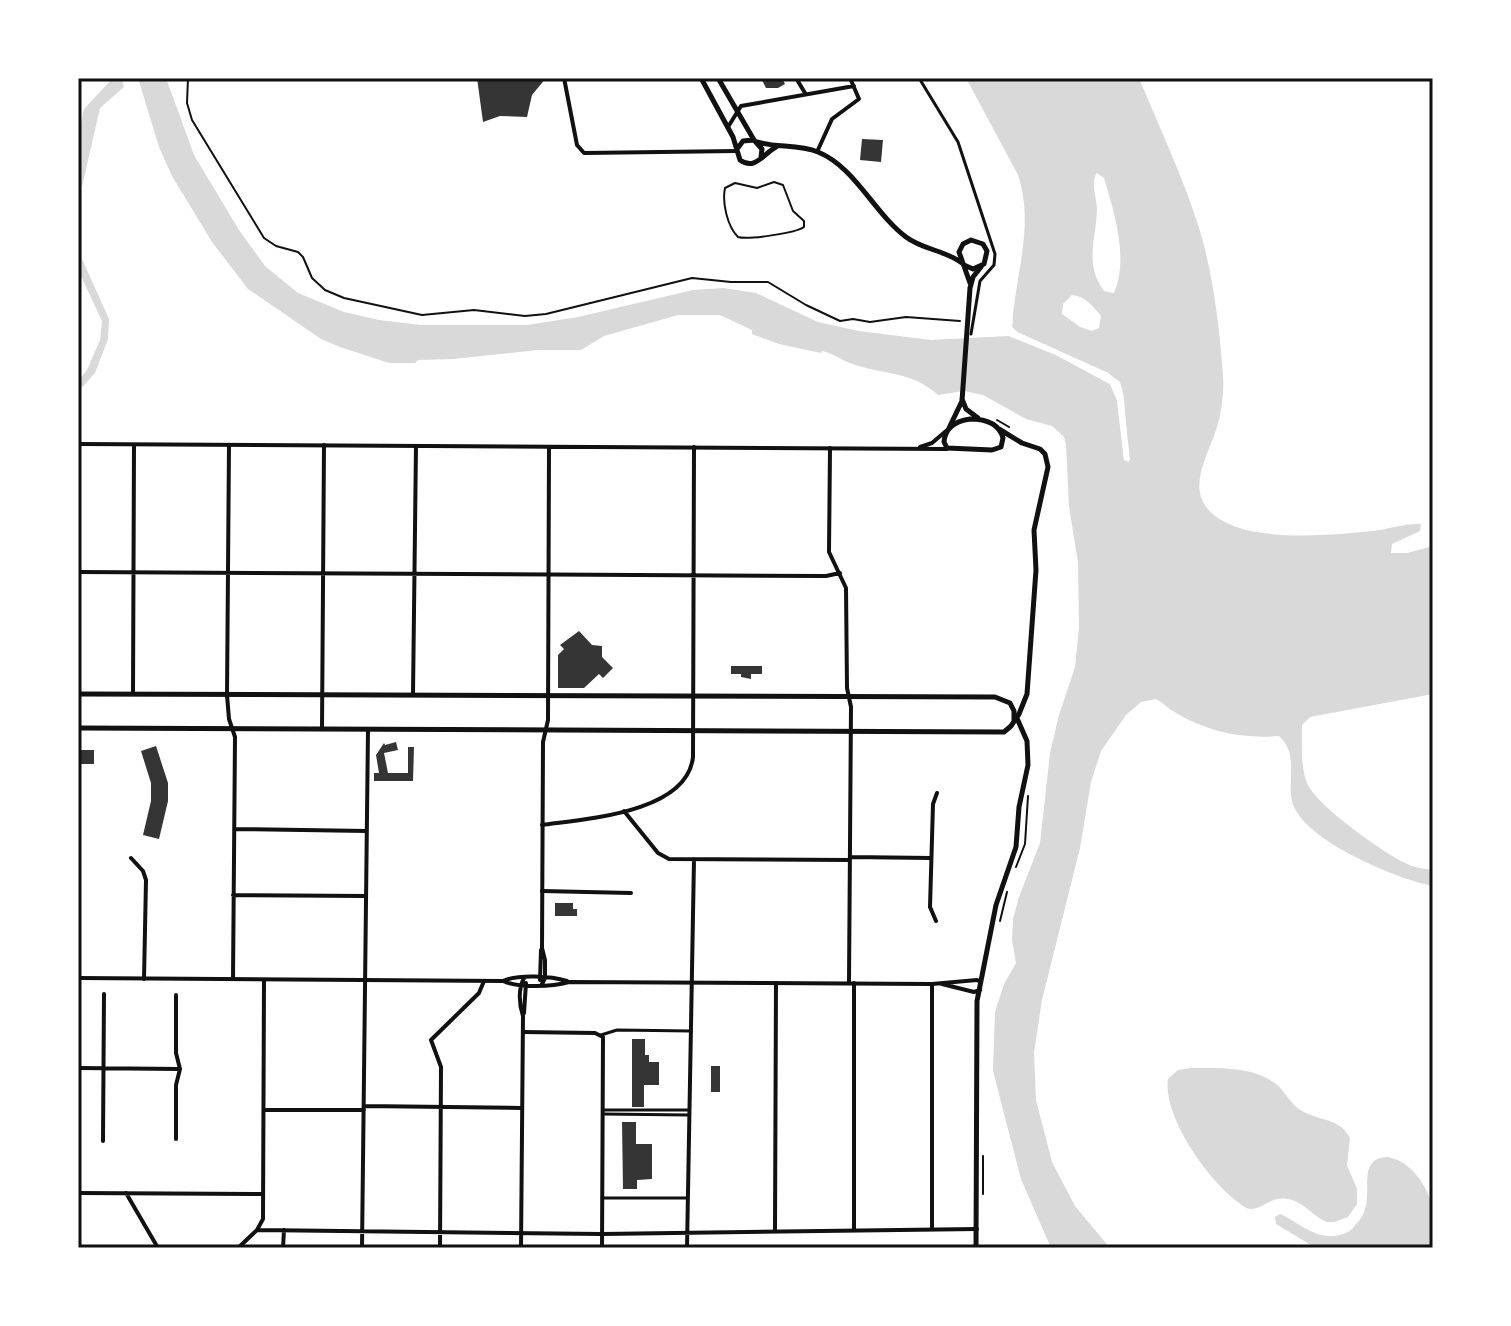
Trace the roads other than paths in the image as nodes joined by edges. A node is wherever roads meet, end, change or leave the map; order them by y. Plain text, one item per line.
1 (564, 78) edge
2 (701, 78) edge
3 (718, 78) edge
4 (796, 78) edge
5 (850, 78) edge
6 (919, 78) edge
7 (854, 86) junction
8 (806, 94) junction
9 (736, 111) junction
10 (728, 127) junction
11 (755, 141) junction
12 (780, 146) junction
13 (737, 150) junction
14 (817, 152) junction
15 (759, 160) junction
16 (963, 244) junction
17 (937, 251) junction
18 (963, 264) junction
19 (981, 267) junction
20 (970, 288) junction
21 (968, 333) junction
22 (962, 398) junction
23 (981, 420) junction
24 (948, 429) junction
25 (999, 429) junction
26 (78, 444) edge
27 (134, 445) junction
28 (229, 445) junction
29 (324, 445) junction
30 (416, 446) junction
31 (549, 447) junction
32 (694, 447) junction
33 (830, 448) junction
34 (913, 449) junction
35 (953, 450) junction
36 (78, 572) edge
37 (134, 572) junction
38 (228, 573) junction
39 (323, 573) junction
40 (840, 573) junction
41 (415, 574) junction
42 (549, 574) junction
43 (694, 575) junction
44 (78, 694) edge
45 (133, 694) junction
46 (227, 695) junction
47 (322, 695) junction
48 (413, 695) junction
49 (548, 696) junction
50 (693, 696) junction
51 (849, 697) junction
52 (1015, 717) junction
53 (78, 728) edge
54 (231, 728) junction
55 (322, 729) junction
56 (368, 729) junction
57 (545, 730) junction
58 (693, 731) junction
59 (851, 732) junction
60 (937, 793) dead end
61 (624, 811) junction
62 (542, 825) junction
63 (234, 829) junction
64 (367, 831) junction
65 (131, 858) dead end
66 (850, 858) junction
67 (931, 858) junction
68 (694, 859) junction
69 (542, 891) junction
70 (631, 893) dead end
71 (233, 895) junction
72 (366, 896) junction
73 (936, 921) dead end
74 (78, 978) edge
75 (524, 978) junction
76 (542, 978) junction
77 (144, 979) junction
78 (233, 979) junction
79 (264, 980) junction
80 (365, 980) junction
81 (484, 981) junction
82 (503, 981) junction
83 (569, 982) junction
84 (691, 983) junction
85 (776, 983) junction
86 (852, 983) junction
87 (520, 984) junction
88 (527, 984) junction
89 (542, 984) junction
90 (932, 984) junction
91 (942, 984) junction
92 (980, 986) junction
93 (104, 994) dead end
94 (176, 995) dead end
95 (523, 1016) junction
96 (691, 1031) junction
97 (523, 1032) junction
98 (601, 1035) junction
99 (78, 1068) edge
100 (103, 1068) junction
101 (180, 1069) junction
102 (441, 1107) junction
103 (364, 1108) junction
104 (522, 1108) junction
105 (264, 1110) junction
106 (603, 1112) junction
107 (689, 1113) junction
108 (176, 1139) dead end
109 (103, 1141) dead end
110 (78, 1193) edge
111 (126, 1193) junction
112 (263, 1194) junction
113 (602, 1198) junction
114 (688, 1198) junction
115 (977, 1229) junction
116 (257, 1230) junction
117 (284, 1230) junction
118 (932, 1230) junction
119 (362, 1231) junction
120 (775, 1231) junction
121 (854, 1231) junction
122 (440, 1232) junction
123 (687, 1232) junction
124 (521, 1233) junction
125 (602, 1234) junction
126 (158, 1248) edge
127 (238, 1248) edge
128 (283, 1248) edge
129 (362, 1248) edge
130 (440, 1248) edge
131 (521, 1248) edge
132 (602, 1248) edge
133 (687, 1248) edge
134 (976, 1248) edge

1 - 13 street
2 - 10 main road
3 - 9 main road
4 - 8 street
5 - 7 street
6 - 21 street
7 - 8 street
7 - 14 street
8 - 9 street
9 - 10 street
9 - 11 main road
10 - 13 main road
11 - 12 main road
11 - 13 main road
11 - 15 main road
12 - 14 main road
12 - 15 main road
13 - 15 main road
14 - 17 main road
16 - 17 main road
16 - 18 main road
16 - 19 main road
17 - 18 main road
18 - 19 main road
18 - 20 main road
19 - 20 main road
20 - 21 main road
21 - 22 main road
22 - 23 main road
22 - 24 main road
23 - 24 main road
23 - 25 main road
24 - 34 street
24 - 35 main road
25 - 35 main road
25 - 52 main road
26 - 27 street
27 - 28 street
27 - 37 street
28 - 29 street
28 - 38 street
29 - 30 street
29 - 39 street
30 - 31 street
30 - 41 street
31 - 32 street
31 - 42 street
32 - 33 street
32 - 43 street
33 - 34 street
33 - 40 street
34 - 35 street
36 - 37 street
37 - 38 street
37 - 45 street
38 - 39 street
38 - 46 street
39 - 41 street
39 - 47 street
40 - 43 street
40 - 51 street
41 - 42 street
41 - 48 street
42 - 43 street
42 - 49 street
43 - 50 street
44 - 45 main road
45 - 46 main road
46 - 47 main road
46 - 54 street
47 - 48 main road
47 - 55 street
48 - 49 main road
49 - 50 main road
49 - 57 street
50 - 51 main road
50 - 58 street
51 - 52 main road
51 - 59 street
52 - 59 main road
52 - 92 main road
53 - 54 main road
54 - 55 main road
54 - 63 street
55 - 56 main road
56 - 57 main road
56 - 64 street
57 - 58 main road
57 - 62 street
58 - 59 main road
58 - 61 street
59 - 66 street
60 - 67 street
61 - 62 street
61 - 68 street
62 - 69 street
63 - 64 street
63 - 71 street
64 - 72 street
65 - 77 street
66 - 67 street
66 - 68 street
66 - 86 street
67 - 73 street
68 - 84 street
69 - 70 street
69 - 76 street
71 - 72 street
71 - 78 street
72 - 80 street
74 - 77 street
75 - 76 street
75 - 82 street
75 - 87 street
75 - 88 street
76 - 83 street
76 - 89 street
77 - 78 street
78 - 79 street
79 - 80 street
79 - 105 street
80 - 81 street
80 - 103 street
81 - 82 street
81 - 102 street
82 - 87 street
83 - 84 street
83 - 89 street
84 - 85 street
84 - 96 street
85 - 86 street
85 - 120 street
86 - 90 street
86 - 121 street
87 - 88 street
87 - 95 street
88 - 89 street
88 - 95 street
90 - 91 street
90 - 118 street
91 - 92 street
91 - 92 street
92 - 115 main road
93 - 100 street
94 - 101 street
95 - 97 street
96 - 98 street
96 - 107 street
97 - 98 street
97 - 104 street
98 - 106 street
99 - 100 street
100 - 101 street
100 - 109 street
101 - 108 street
102 - 103 street
102 - 104 street
102 - 122 street
103 - 105 street
103 - 119 street
104 - 124 street
105 - 112 street
106 - 107 street
106 - 113 street
107 - 114 street
110 - 111 street
111 - 112 street
111 - 126 street
112 - 116 street
113 - 114 street
113 - 125 street
114 - 123 street
115 - 118 street
115 - 134 main road
116 - 117 street
116 - 127 street
117 - 119 street
117 - 128 street
118 - 121 street
119 - 122 street
119 - 129 street
120 - 121 street
120 - 123 street
122 - 124 street
122 - 130 street
123 - 125 street
123 - 133 street
124 - 125 street
124 - 131 street
125 - 132 street

